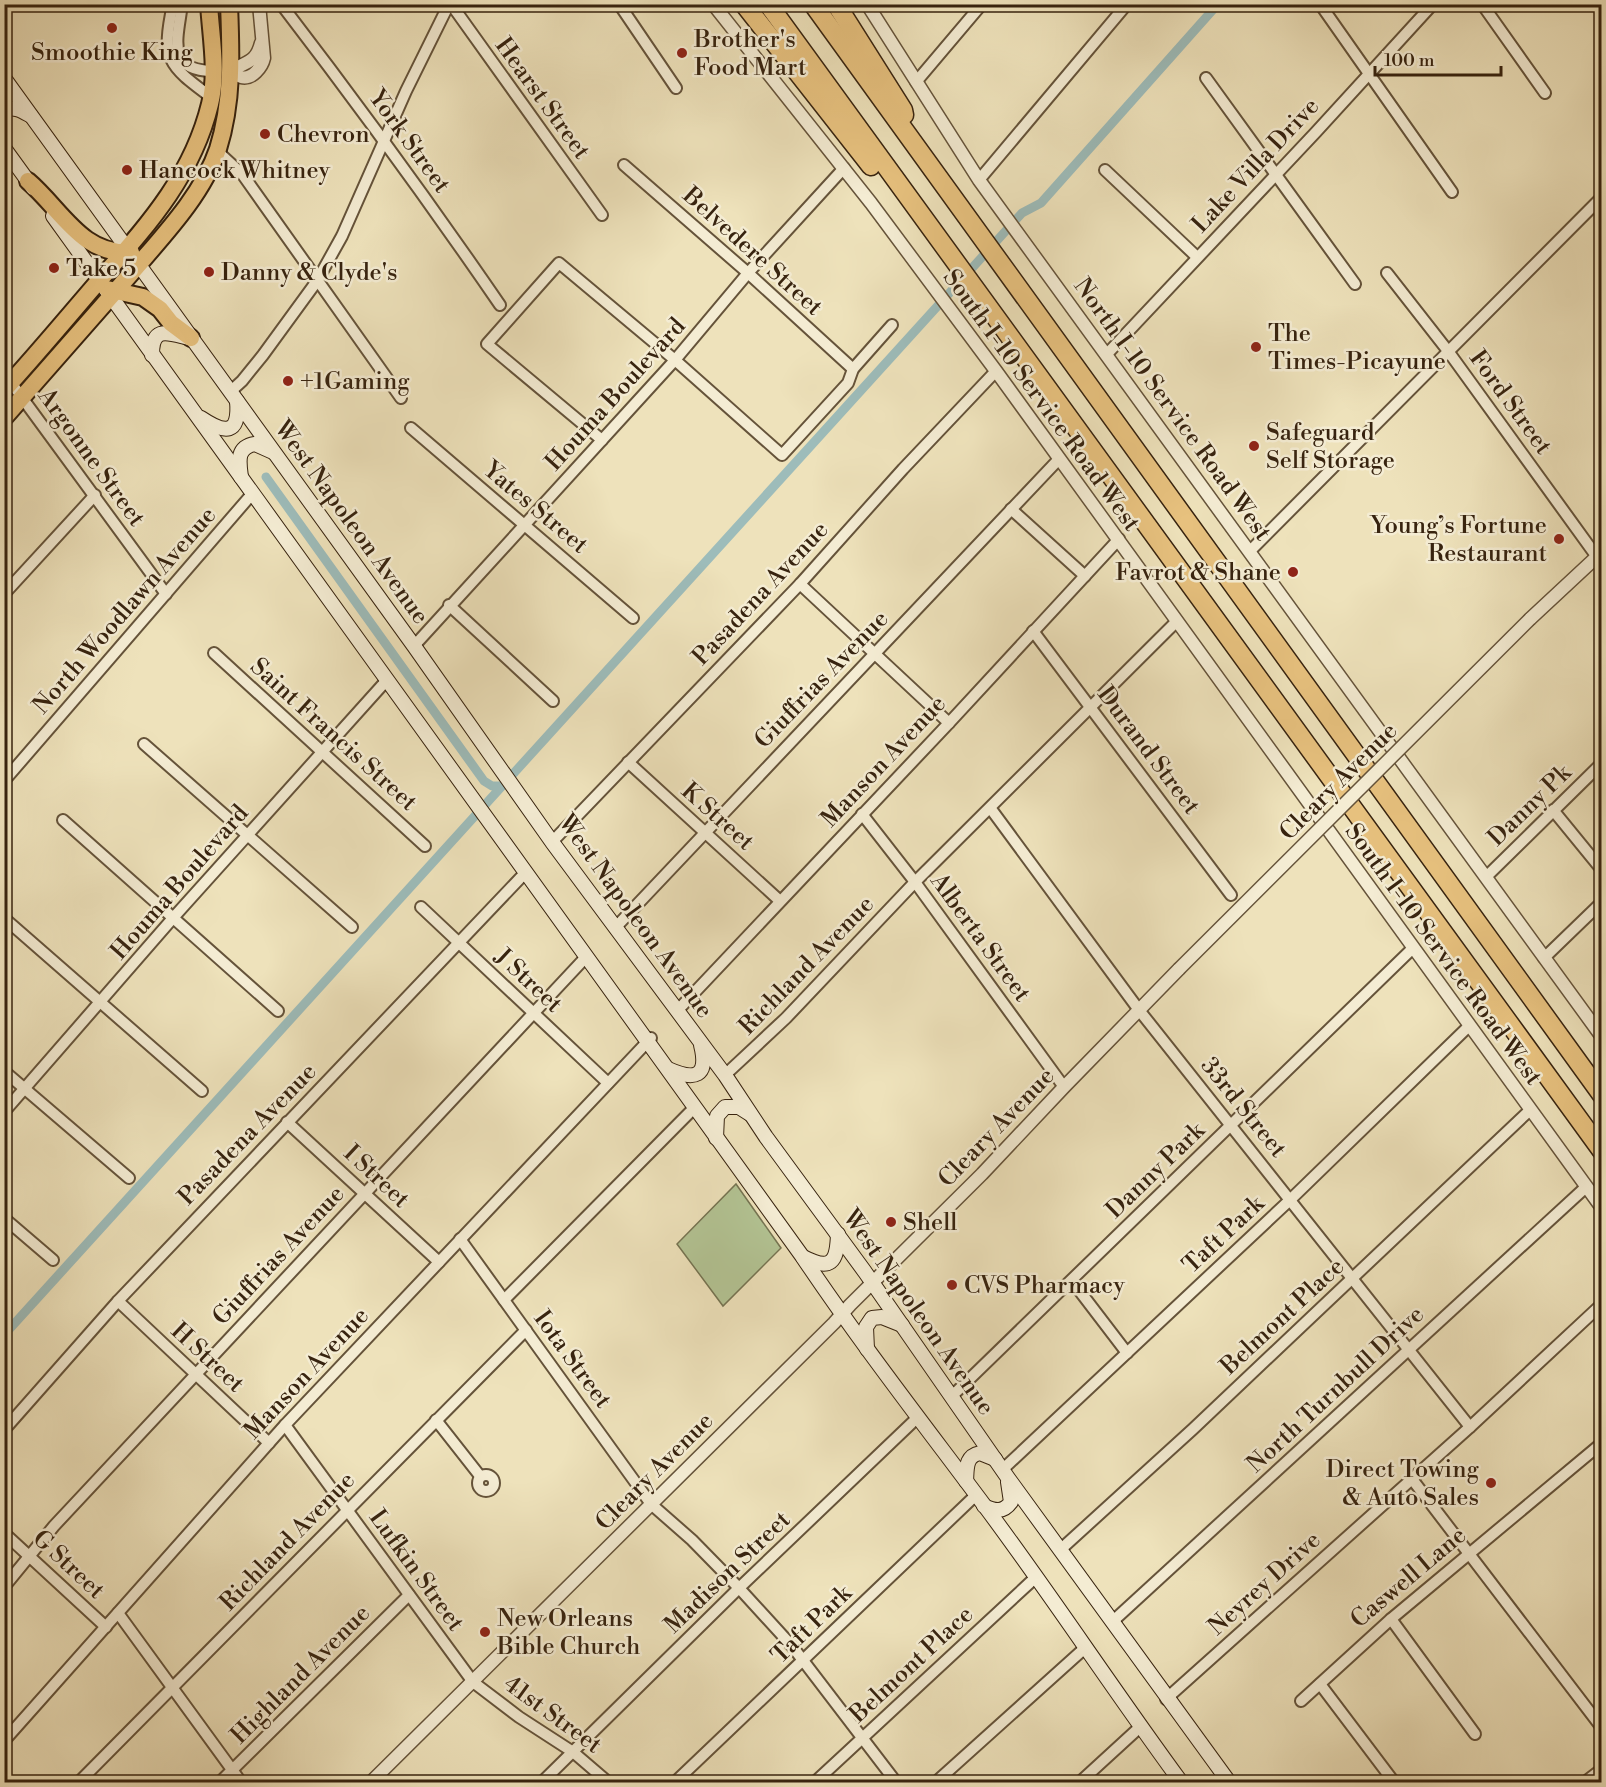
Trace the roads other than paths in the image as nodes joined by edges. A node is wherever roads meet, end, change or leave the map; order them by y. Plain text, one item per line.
1 (173, 4) edge
2 (182, 4) edge
3 (229, 4) edge
4 (259, 4) edge
5 (281, 4) edge
6 (450, 4) edge
7 (619, 4) edge
8 (713, 4) edge
9 (744, 4) edge
10 (768, 4) edge
11 (813, 4) edge
12 (836, 4) edge
13 (867, 4) edge
14 (982, 4) edge
15 (1127, 4) edge
16 (1320, 4) edge
17 (1432, 4) edge
18 (1482, 4) edge
19 (209, 11) edge
20 (231, 71) junction
21 (213, 74) junction
22 (1368, 74) junction
23 (4, 78) edge
24 (1206, 78) dead end
25 (916, 82) junction
26 (676, 88) dead end
27 (1545, 93) dead end
28 (211, 97) junction
29 (4, 110) edge
30 (33, 117) junction
31 (225, 123) junction
32 (909, 137) junction
33 (384, 142) junction
34 (4, 148) edge
35 (217, 151) junction
36 (624, 165) dead end
37 (844, 168) junction
38 (1105, 170) dead end
39 (1275, 174) junction
40 (979, 180) junction
41 (28, 181) junction
42 (1452, 192) dead end
43 (1602, 197) edge
44 (910, 201) junction
45 (602, 215) dead end
46 (131, 254) junction
47 (1197, 257) junction
48 (748, 273) junction
49 (1388, 273) dead end
50 (317, 281) junction
51 (1355, 284) dead end
52 (108, 289) junction
53 (500, 305) dead end
54 (892, 325) dead end
55 (191, 338) junction
56 (1448, 351) junction
57 (1107, 354) junction
58 (152, 355) junction
59 (675, 360) junction
60 (853, 369) junction
61 (996, 371) junction
62 (7, 382) edge
63 (234, 396) junction
64 (22, 398) junction
65 (401, 398) dead end
66 (196, 416) junction
67 (4, 418) edge
68 (411, 428) dead end
69 (602, 440) junction
70 (274, 453) junction
71 (1059, 459) junction
72 (241, 479) junction
73 (252, 494) junction
74 (94, 495) junction
75 (1011, 508) junction
76 (524, 526) junction
77 (1119, 539) junction
78 (1250, 551) junction
79 (1599, 555) edge
80 (1085, 576) junction
81 (800, 584) junction
82 (4, 594) edge
83 (166, 594) junction
84 (449, 605) junction
85 (633, 618) dead end
86 (1177, 621) junction
87 (1033, 631) junction
88 (414, 646) junction
89 (214, 653) dead end
90 (874, 654) junction
91 (386, 681) junction
92 (553, 700) dead end
93 (1092, 708) junction
94 (949, 723) junction
95 (144, 744) dead end
96 (322, 752) junction
97 (628, 762) junction
98 (1602, 763) edge
99 (4, 781) edge
100 (991, 809) junction
101 (1553, 810) junction
102 (862, 814) junction
103 (63, 820) dead end
104 (705, 832) junction
105 (247, 835) junction
106 (552, 842) junction
107 (425, 846) dead end
108 (1602, 870) edge
109 (525, 872) junction
110 (1485, 877) junction
111 (915, 882) junction
112 (1231, 895) dead end
113 (780, 901) junction
114 (1602, 902) edge
115 (421, 907) dead end
116 (4, 918) edge
117 (173, 918) junction
118 (352, 927) dead end
119 (615, 928) junction
120 (460, 943) junction
121 (1413, 948) junction
122 (586, 957) junction
123 (1544, 958) junction
124 (101, 1002) junction
125 (1139, 1010) junction
126 (278, 1011) dead end
127 (677, 1011) junction
128 (533, 1013) junction
129 (1470, 1026) junction
130 (1602, 1037) edge
131 (649, 1040) junction
132 (700, 1042) junction
133 (668, 1070) junction
134 (4, 1071) edge
135 (725, 1075) junction
136 (608, 1083) junction
137 (1064, 1087) junction
138 (25, 1089) junction
139 (202, 1091) dead end
140 (1602, 1095) edge
141 (694, 1107) junction
142 (1530, 1110) junction
143 (4, 1112) edge
144 (752, 1114) junction
145 (287, 1122) junction
146 (1232, 1125) junction
147 (717, 1138) junction
148 (1602, 1151) edge
149 (129, 1178) dead end
150 (1586, 1186) junction
151 (365, 1193) junction
152 (1291, 1199) junction
153 (1602, 1208) edge
154 (4, 1218) edge
155 (838, 1234) junction
156 (460, 1239) junction
157 (802, 1256) junction
158 (53, 1260) dead end
159 (439, 1262) junction
160 (1353, 1278) junction
161 (1072, 1281) junction
162 (872, 1283) junction
163 (504, 1300) junction
164 (118, 1301) junction
165 (1602, 1304) edge
166 (841, 1314) junction
167 (902, 1325) junction
168 (526, 1330) junction
169 (1409, 1350) junction
170 (867, 1351) junction
171 (1127, 1353) junction
172 (195, 1374) junction
173 (952, 1396) junction
174 (917, 1418) junction
175 (436, 1420) junction
176 (285, 1425) junction
177 (1470, 1427) junction
178 (4, 1430) edge
179 (269, 1443) junction
180 (1602, 1443) edge
181 (1001, 1469) junction
182 (480, 1476) dead end
183 (1412, 1479) junction
184 (966, 1481) junction
185 (980, 1500) junction
186 (651, 1504) junction
187 (348, 1510) junction
188 (4, 1533) edge
189 (1060, 1550) junction
190 (1468, 1554) junction
191 (29, 1556) junction
192 (1036, 1577) junction
193 (4, 1587) edge
194 (739, 1588) junction
195 (409, 1595) junction
196 (118, 1613) junction
197 (1391, 1618) junction
198 (1112, 1622) junction
199 (106, 1627) junction
200 (1086, 1647) junction
201 (802, 1662) junction
202 (472, 1682) junction
203 (1320, 1684) junction
204 (173, 1688) junction
205 (1166, 1699) junction
206 (1301, 1701) dead end
207 (1140, 1727) junction
208 (1602, 1728) edge
209 (1475, 1734) dead end
210 (862, 1738) junction
211 (4, 1741) edge
212 (573, 1752) junction
213 (1602, 1769) edge
214 (232, 1770) junction
215 (79, 1782) edge
216 (220, 1782) edge
217 (241, 1782) edge
218 (371, 1782) edge
219 (542, 1782) edge
220 (608, 1782) edge
221 (675, 1782) edge
222 (814, 1782) edge
223 (896, 1782) edge
224 (936, 1782) edge
225 (1080, 1782) edge
226 (1181, 1782) edge
227 (1229, 1782) edge
228 (1394, 1782) edge
229 (1585, 1782) edge

1 - 28 street
2 - 21 street
3 - 20 highway
4 - 20 street
5 - 33 street, York Street
6 - 33 street
6 - 45 street, Hearst Street
7 - 26 street
8 - 37 street, South I-10 Service Road West
9 - 44 highway
10 - 44 highway
11 - 32 highway
12 - 32 highway
13 - 25 street, North I-10 Service Road West
14 - 25 street
15 - 40 street
16 - 22 street
17 - 22 street, Lake Villa Drive
18 - 27 street
19 - 20 highway
19 - 21 highway
20 - 31 highway
21 - 28 highway
21 - 31 highway
22 - 39 street, Lake Villa Drive
22 - 42 street
23 - 30 main road, West Napoleon Avenue
24 - 39 street
25 - 40 street, North I-10 Service Road West
28 - 46 highway
29 - 30 main road
30 - 46 main road, West Napoleon Avenue
31 - 35 highway
32 - 140 highway
33 - 50 street
33 - 53 street, York Street
34 - 41 main road
35 - 46 highway
35 - 50 street
36 - 48 street, Belvedere Street
37 - 48 street, Houma Boulevard
37 - 61 street, South I-10 Service Road West
38 - 47 street
39 - 47 street, Lake Villa Drive
39 - 51 street
40 - 57 street, North I-10 Service Road West
41 - 46 highway
41 - 52 main road
43 - 56 street
44 - 148 highway
46 - 52 highway
46 - 55 main road, West Napoleon Avenue
47 - 57 street, Lake Villa Drive
48 - 59 street, Houma Boulevard
48 - 60 street, Belvedere Street
49 - 56 street, Ford Street
50 - 63 street
50 - 65 street
52 - 55 highway
52 - 58 main road
52 - 62 highway
52 - 64 highway
54 - 60 street
55 - 58 main road
55 - 63 main road, West Napoleon Avenue
56 - 78 street
56 - 79 street, Ford Street
57 - 78 street, North I-10 Service Road West
58 - 66 main road
59 - 60 street
59 - 69 street, Houma Boulevard
59 - 69 street
61 - 71 street, South I-10 Service Road West
61 - 81 street, Pasadena Avenue
62 - 64 street, Argonne Street
63 - 66 main road
63 - 70 main road, West Napoleon Avenue
64 - 67 highway
64 - 74 street, Argonne Street
66 - 72 main road
68 - 76 street, Yates Street
69 - 76 street, Houma Boulevard
70 - 72 main road
70 - 88 main road, West Napoleon Avenue
71 - 75 street, Giuffrias Avenue
71 - 77 street, South I-10 Service Road West
72 - 73 main road
73 - 83 street, North Woodlawn Avenue
73 - 91 main road
74 - 82 street
74 - 83 street, Argonne Street
75 - 80 street
75 - 90 street, Giuffrias Avenue
76 - 84 street, Houma Boulevard
76 - 85 street, Yates Street
77 - 80 street, Manson Avenue
77 - 86 street, South I-10 Service Road West
78 - 110 street, North I-10 Service Road West
79 - 125 street, Cleary Avenue, bridge
80 - 87 street, Manson Avenue
81 - 90 street
81 - 97 street, Pasadena Avenue
83 - 99 street, North Woodlawn Avenue
84 - 88 street, Houma Boulevard
84 - 92 street
86 - 93 street
86 - 121 street, South I-10 Service Road West
87 - 93 street, Durand Street
87 - 94 street, Manson Avenue
88 - 106 main road, West Napoleon Avenue
89 - 96 street, Saint Francis Street
90 - 94 street
90 - 104 street, Giuffrias Avenue
91 - 96 street, Houma Boulevard
91 - 109 main road
93 - 100 street
93 - 112 street, Durand Street
94 - 102 street, Manson Avenue
95 - 105 street
96 - 105 street, Houma Boulevard
96 - 107 street, Saint Francis Street
97 - 104 street, K Street
97 - 106 street, Pasadena Avenue
98 - 101 street, Danny Pk
100 - 111 street, Richland Avenue
100 - 125 street, 33rd Street
101 - 108 street
101 - 110 street, Danny Pk
102 - 111 street, Alberta Street
102 - 113 street, Manson Avenue
103 - 117 street
104 - 113 street, K Street
104 - 119 street, Giuffrias Avenue
105 - 117 street, Houma Boulevard
105 - 118 street
106 - 119 main road, West Napoleon Avenue
109 - 120 street, Pasadena Avenue
109 - 122 main road
110 - 123 street, North I-10 Service Road West
111 - 135 street, Richland Avenue
111 - 137 street, Alberta Street
113 - 127 street, Manson Avenue
114 - 123 street
115 - 120 street, J Street
116 - 124 street
117 - 124 street, Houma Boulevard
117 - 126 street
119 - 127 main road, West Napoleon Avenue
120 - 128 street, J Street
120 - 145 street, Pasadena Avenue
121 - 129 street, South I-10 Service Road West
121 - 146 street, Danny Park
122 - 128 street, Giuffrias Avenue
122 - 131 main road
123 - 130 street, North I-10 Service Road West
124 - 138 street, Houma Boulevard
124 - 139 street
125 - 137 street, Cleary Avenue
125 - 146 street, 33rd Street
127 - 132 main road, West Napoleon Avenue
128 - 136 street, J Street
128 - 151 street, Giuffrias Avenue
129 - 142 street, South I-10 Service Road West
129 - 152 street, Taft Park
131 - 133 main road
131 - 136 street, Manson Avenue
132 - 133 main road
132 - 135 main road, West Napoleon Avenue
133 - 141 main road
134 - 138 street
135 - 144 main road, West Napoleon Avenue
136 - 156 street, Manson Avenue
137 - 162 street, Cleary Avenue
138 - 143 street, Houma Boulevard
138 - 149 street
141 - 147 main road
141 - 163 street
142 - 150 street, South I-10 Service Road West
142 - 160 street, Belmont Place
144 - 147 main road
144 - 155 main road, West Napoleon Avenue
145 - 151 street, I Street
145 - 164 street, Pasadena Avenue
146 - 152 street, 33rd Street
146 - 161 street, Danny Park
147 - 157 main road
150 - 153 street, South I-10 Service Road West
150 - 169 street, North Turnbull Drive
151 - 159 street, I Street
151 - 172 street, Giuffrias Avenue
152 - 160 street, 33rd Street
152 - 171 street, Taft Park
154 - 158 street
155 - 157 main road
155 - 162 main road, West Napoleon Avenue
156 - 159 street, Manson Avenue
156 - 163 street, Iota Street
157 - 166 main road
159 - 176 street, Manson Avenue
160 - 169 street, 33rd Street
160 - 189 street, Belmont Place
161 - 171 street
161 - 173 street, Danny Park
162 - 166 street, Cleary Avenue
162 - 167 main road, West Napoleon Avenue
163 - 168 street, Iota Street
164 - 172 street, H Street
164 - 178 street, Pasadena Avenue
165 - 177 street, Neyrey Drive
166 - 170 main road
166 - 186 street, Cleary Avenue
167 - 170 main road
167 - 173 main road, West Napoleon Avenue
168 - 175 street, Richland Avenue
168 - 186 street, Iota Street
169 - 177 street, 33rd Street
169 - 198 street, North Turnbull Drive
170 - 174 main road
171 - 181 street, Taft Park
172 - 179 street, H Street
172 - 191 street, Giuffrias Avenue
173 - 181 main road, West Napoleon Avenue
174 - 184 main road
174 - 194 street, Madison Street
175 - 182 street
175 - 187 street, Richland Avenue
176 - 179 street, Manson Avenue
176 - 187 street, Lufkin Street
177 - 183 street, Neyrey Drive
179 - 196 street, Manson Avenue
180 - 190 street, Caswell Lane
181 - 184 main road
181 - 185 main road
181 - 189 main road, West Napoleon Avenue
183 - 190 street
183 - 205 street, Neyrey Drive
184 - 185 main road
185 - 192 main road
185 - 201 street, Taft Park
186 - 194 street, Iota Street
186 - 202 street, Cleary Avenue
187 - 195 street, Lufkin Street
187 - 204 street, Richland Avenue
188 - 191 street, G Street
189 - 198 main road, West Napoleon Avenue
190 - 197 street, Caswell Lane
190 - 208 street
191 - 193 street, Giuffrias Avenue
191 - 199 street, G Street
192 - 200 main road
192 - 210 street, Belmont Place
194 - 201 street, Iota Street
194 - 212 street, Madison Street
195 - 202 street, Lufkin Street
195 - 214 street, Highland Avenue
196 - 199 street, Manson Avenue
196 - 204 street
197 - 203 street, Caswell Lane
197 - 209 street
198 - 205 main road, West Napoleon Avenue
199 - 211 street, Manson Avenue
200 - 207 main road
200 - 224 street
201 - 210 street, Iota Street
201 - 221 street, Taft Park
202 - 212 street, 41st Street
202 - 218 street, Cleary Avenue
203 - 206 street, Caswell Lane
203 - 228 street
204 - 214 street
204 - 215 street, Richland Avenue
205 - 227 main road, West Napoleon Avenue
207 - 225 street
207 - 226 main road
210 - 222 street, Belmont Place
210 - 223 street, Iota Street
212 - 219 street, Madison Street
212 - 220 street, 41st Street
213 - 229 street
214 - 216 street, Highland Avenue
214 - 217 street

